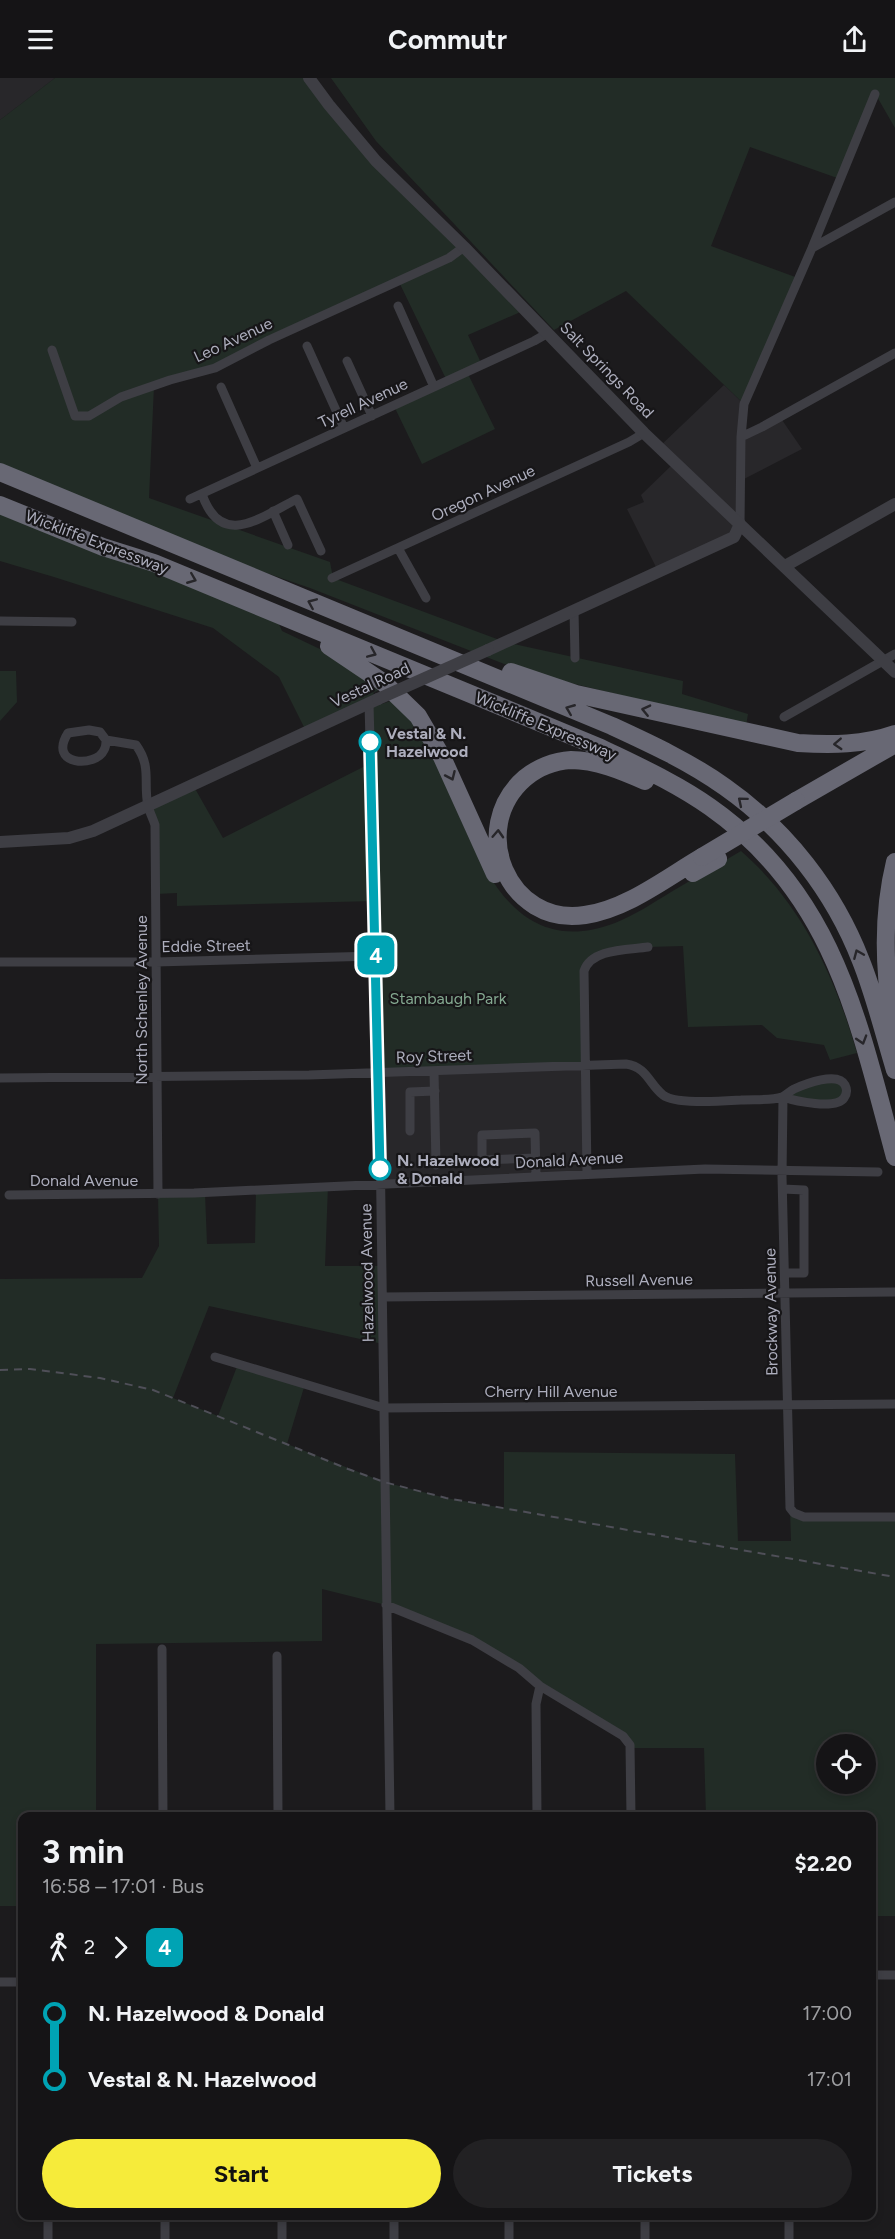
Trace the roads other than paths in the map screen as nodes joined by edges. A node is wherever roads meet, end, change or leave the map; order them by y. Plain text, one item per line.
1 (309, 78) edge
2 (875, 94) dead end
3 (895, 202) edge
4 (464, 247) junction
5 (812, 248) junction
6 (398, 306) dead end
7 (548, 333) junction
8 (308, 346) dead end
9 (52, 350) dead end
10 (895, 353) edge
11 (347, 361) dead end
12 (221, 387) dead end
13 (434, 387) junction
14 (372, 416) junction
15 (344, 428) junction
16 (644, 433) junction
17 (741, 437) junction
18 (257, 468) junction
19 (0, 472) edge
20 (202, 494) junction
21 (190, 499) dead end
22 (895, 504) edge
23 (0, 505) edge
24 (273, 511) junction
25 (740, 525) junction
26 (288, 545) dead end
27 (398, 548) junction
28 (321, 551) dead end
29 (785, 566) junction
30 (332, 578) dead end
31 (426, 598) dead end
32 (574, 610) junction
33 (274, 613) junction
34 (352, 620) junction
35 (0, 621) edge
36 (72, 622) dead end
37 (895, 654) edge
38 (575, 658) dead end
39 (883, 661) junction
40 (895, 672) edge
41 (373, 702) junction
42 (784, 717) dead end
43 (895, 734) edge
44 (106, 740) junction
45 (895, 744) edge
46 (895, 756) edge
47 (799, 805) junction
48 (148, 806) junction
49 (0, 842) edge
50 (710, 858) junction
51 (895, 862) edge
52 (648, 947) dead end
53 (376, 956) junction
54 (0, 962) edge
55 (156, 962) junction
56 (854, 1013) junction
57 (895, 1035) edge
58 (585, 1065) junction
59 (895, 1070) edge
60 (434, 1071) junction
61 (379, 1073) junction
62 (0, 1078) edge
63 (157, 1078) junction
64 (435, 1091) junction
65 (783, 1097) junction
66 (410, 1131) dead end
67 (536, 1158) junction
68 (895, 1158) edge
69 (436, 1165) dead end
70 (782, 1170) junction
71 (878, 1172) dead end
72 (587, 1174) junction
73 (536, 1176) junction
74 (381, 1184) junction
75 (783, 1189) junction
76 (158, 1194) junction
77 (9, 1195) dead end
78 (785, 1273) junction
79 (895, 1292) edge
80 (785, 1293) junction
81 (383, 1297) junction
82 (215, 1357) dead end
83 (895, 1404) edge
84 (788, 1405) junction
85 (384, 1408) junction
86 (895, 1517) edge
87 (386, 1605) junction
88 (162, 1649) dead end
89 (277, 1656) dead end
90 (540, 1686) junction
91 (163, 1812) edge
92 (278, 1812) edge
93 (390, 1812) edge
94 (537, 1812) edge
95 (631, 1812) edge
96 (876, 1975) edge
97 (895, 1975) edge
98 (0, 1982) edge
99 (18, 1982) edge
100 (48, 2220) edge
101 (165, 2220) edge
102 (282, 2220) edge
103 (394, 2220) edge
104 (509, 2220) edge
105 (645, 2220) edge
106 (789, 2220) edge
107 (48, 2239) edge
108 (165, 2239) edge
109 (282, 2239) edge
110 (394, 2239) edge
111 (509, 2239) edge
112 (645, 2239) edge
113 (789, 2239) edge

1 - 4 street, Salt Springs Road
2 - 5 street
3 - 5 street
4 - 7 street, Salt Springs Road
4 - 9 street, Leo Avenue
5 - 17 street
6 - 13 street
7 - 13 street, Tyrell Avenue
7 - 16 street, Salt Springs Road
8 - 15 street
10 - 17 street
11 - 14 street
12 - 18 street
13 - 14 street, Tyrell Avenue
14 - 15 street, Tyrell Avenue
15 - 18 street, Tyrell Avenue
16 - 25 street, Salt Springs Road
16 - 27 street, Oregon Avenue
17 - 25 street
18 - 20 street, Tyrell Avenue
34 -> 19 highway, Wickliffe Expressway
20 - 21 street, Tyrell Avenue
20 - 24 street
22 - 29 street
23 -> 33 highway, Wickliffe Expressway
24 - 26 street
24 - 28 street
25 - 29 street, Salt Springs Road
25 - 32 street, Vestal Road
27 - 30 street, Oregon Avenue
27 - 31 street
29 - 39 street, Salt Springs Road
32 - 38 street
32 - 41 street, Vestal Road, bridge
33 -> 50 highway
33 -> 56 highway, Wickliffe Expressway
43 -> 34 highway
59 -> 34 highway, Wickliffe Expressway
35 - 36 street
37 - 39 street
39 - 40 street, Salt Springs Road
39 - 42 street
41 - 48 street, Vestal Road
41 - 53 street, Hazelwood Avenue
44 - 44 street
44 - 48 street, North Schenley Avenue
45 - 47 highway
46 - 47 highway
47 - 50 highway
48 - 49 street, Vestal Road
48 - 55 street, North Schenley Avenue
50 -> 56 highway
51 - 57 highway
52 - 58 street
53 - 55 street, Eddie Street
53 - 61 street, Hazelwood Avenue
54 - 55 street, Eddie Street
55 - 63 street, North Schenley Avenue
56 -> 68 highway, Wickliffe Expressway
58 - 60 street, Roy Street
58 - 65 street, Roy Street
58 - 72 street
60 - 61 street, Roy Street
60 - 64 street
61 - 63 street, Roy Street
61 - 74 street, Hazelwood Avenue
62 - 63 street, Roy Street
63 - 76 street, North Schenley Avenue
64 - 66 street
64 - 69 street
65 - 65 street, Roy Street
65 - 70 street, Brockway Avenue
67 - 67 street
67 - 73 street
70 - 71 street, Donald Avenue
70 - 72 street, Donald Avenue
70 - 75 street, Brockway Avenue
72 - 73 street, Donald Avenue
73 - 74 street, Donald Avenue
74 - 76 street, Donald Avenue
74 - 81 street, Hazelwood Avenue
75 - 78 street, Brockway Avenue
75 - 78 street
76 - 77 street, Donald Avenue
78 - 80 street, Brockway Avenue
79 - 80 street, Russell Avenue
80 - 81 street, Russell Avenue
80 - 84 street, Brockway Avenue
81 - 85 street, Hazelwood Avenue
82 - 85 street, Cherry Hill Avenue
83 - 84 street, Cherry Hill Avenue
84 - 85 street, Cherry Hill Avenue
84 - 86 street, Brockway Avenue
85 - 87 street, Hazelwood Avenue
87 - 90 street
87 - 93 street, Hazelwood Avenue
88 - 91 street
89 - 92 street
90 - 94 street
90 - 95 street
96 - 97 street
98 - 99 street
100 - 107 street
101 - 108 street
102 - 109 street
103 - 110 street
104 - 111 street
105 - 112 street
106 - 113 street

